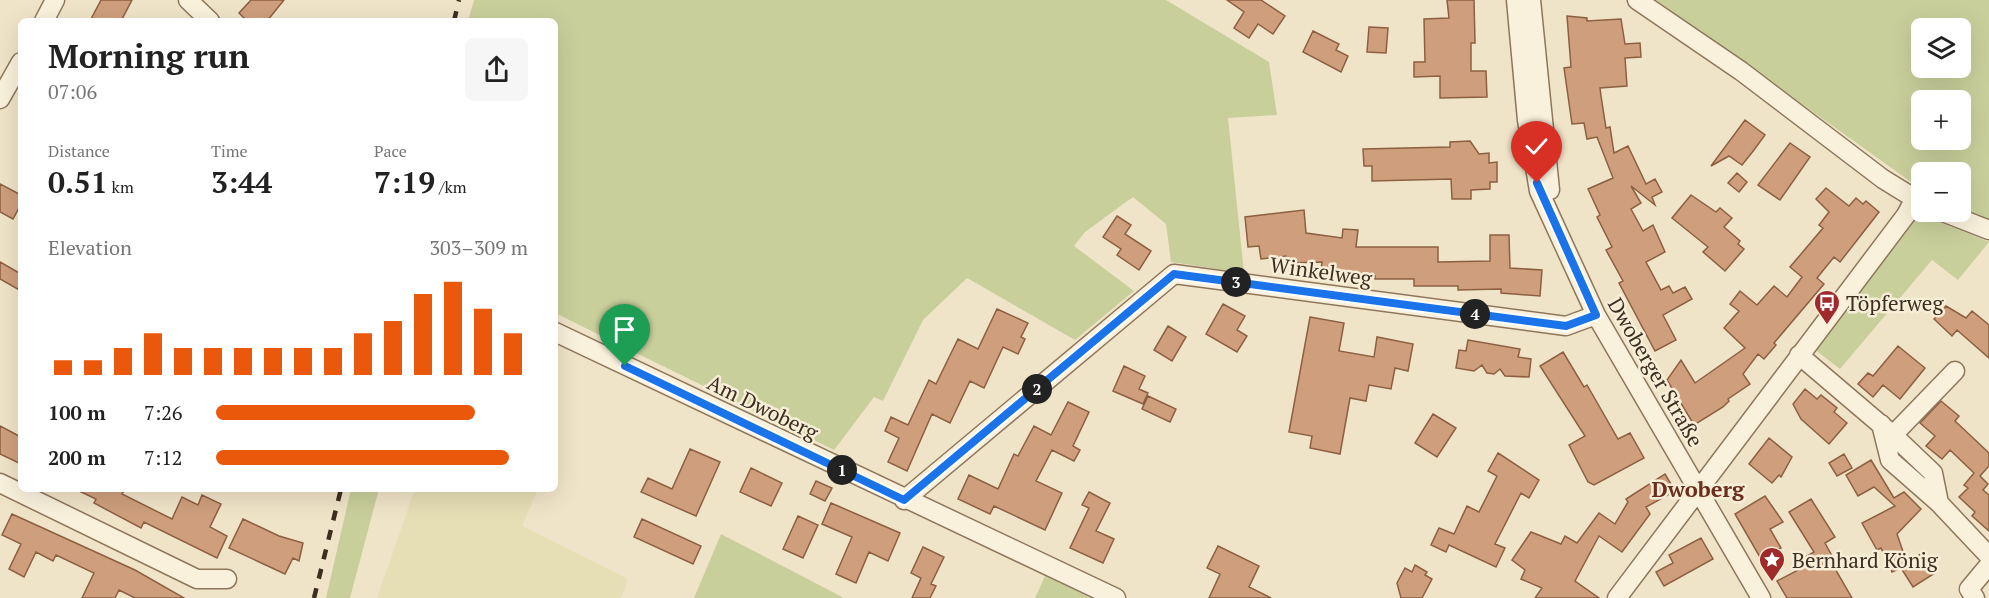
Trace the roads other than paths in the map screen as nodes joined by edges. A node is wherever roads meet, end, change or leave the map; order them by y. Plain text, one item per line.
1 (55, 0) edge
2 (188, 0) edge
3 (1516, 0) edge
4 (1531, 0) edge
5 (1637, 0) edge
6 (46, 18) edge
7 (207, 18) edge
8 (18, 67) edge
9 (0, 99) edge
10 (1911, 197) edge
11 (1911, 210) edge
12 (1969, 222) edge
13 (1989, 230) edge
14 (1570, 261) junction
15 (1596, 315) junction
16 (558, 333) edge
17 (1798, 355) junction
18 (1955, 371) dead end
19 (1887, 430) junction
20 (0, 483) edge
21 (1698, 488) junction
22 (18, 492) edge
23 (18, 492) edge
24 (904, 500) junction
25 (1989, 556) edge
26 (1989, 565) edge
27 (227, 579) dead end
28 (1116, 598) edge
29 (1617, 598) edge
30 (1761, 598) edge
31 (1975, 598) edge

1 - 6 street
2 - 7 street
3 - 14 street, Dwoberger Straße
4 - 14 street, Dwoberger Straße
5 - 10 street
8 - 9 street
11 - 17 street
12 - 13 street
14 - 15 street, Dwoberger Straße
15 - 21 street, Dwoberger Straße
15 - 24 street, Winkelweg
16 - 24 street, Am Dwoberg
17 - 19 street
17 - 21 street
18 - 19 street
19 - 25 street
20 - 23 street
21 - 29 street
21 - 30 street, Dwoberger Straße
22 - 27 street
24 - 28 street, Am Dwoberg
26 - 31 street

